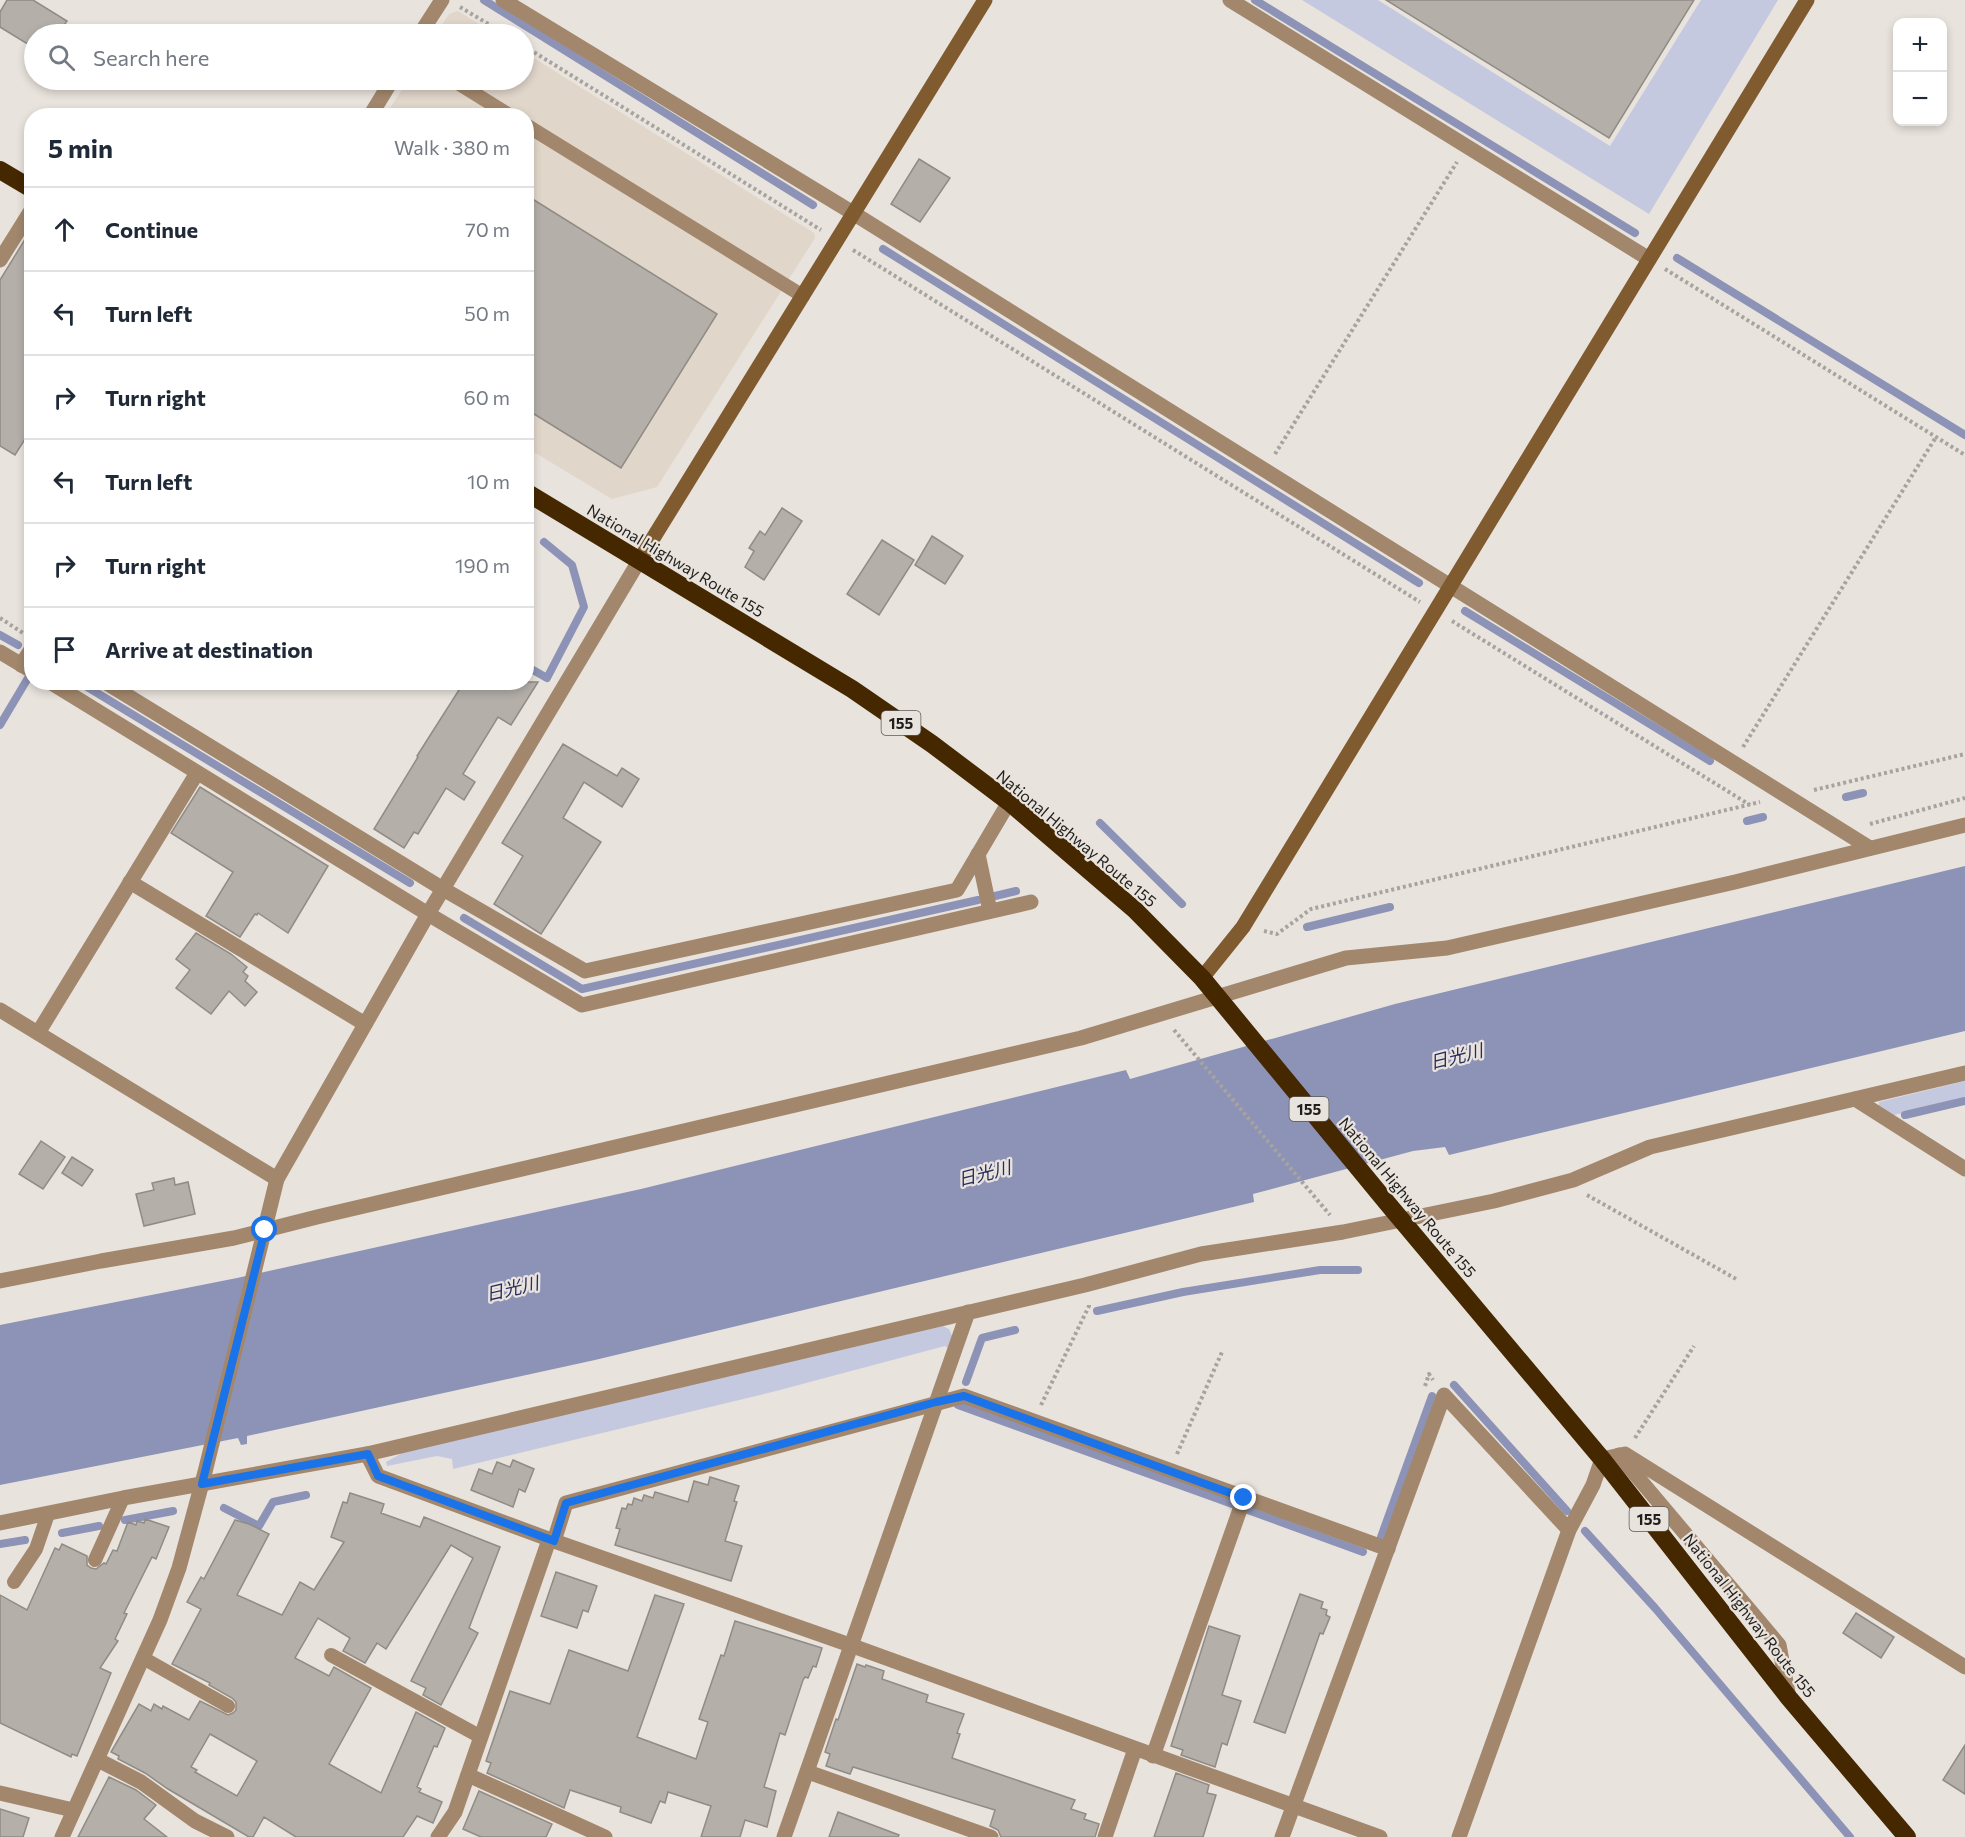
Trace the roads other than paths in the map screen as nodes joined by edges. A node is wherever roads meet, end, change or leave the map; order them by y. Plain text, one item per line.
1 (442, 0) edge
2 (503, 0) edge
3 (985, 0) edge
4 (1230, 0) edge
5 (1807, 0) edge
6 (426, 24) edge
7 (386, 90) edge
8 (469, 90) edge
9 (375, 108) edge
10 (498, 108) edge
11 (534, 130) edge
12 (0, 170) edge
13 (24, 184) edge
14 (853, 213) junction
15 (24, 221) edge
16 (1649, 259) junction
17 (0, 260) edge
18 (803, 296) junction
19 (534, 497) edge
20 (639, 561) junction
21 (1450, 586) junction
22 (0, 652) edge
23 (24, 667) edge
24 (63, 690) edge
25 (118, 690) edge
26 (197, 773) junction
27 (1009, 802) junction
28 (1965, 825) edge
29 (1870, 848) junction
30 (978, 854) junction
31 (130, 882) junction
32 (443, 889) junction
33 (1031, 902) dead end
34 (990, 911) junction
35 (428, 914) junction
36 (1202, 978) junction
37 (1216, 996) junction
38 (0, 1010) edge
39 (365, 1024) junction
40 (38, 1033) junction
41 (1965, 1073) edge
42 (1856, 1099) junction
43 (1965, 1169) edge
44 (277, 1179) junction
45 (1402, 1220) junction
46 (264, 1234) junction
47 (0, 1281) edge
48 (968, 1312) junction
49 (936, 1402) junction
50 (368, 1454) junction
51 (1615, 1456) junction
52 (203, 1478) junction
53 (123, 1498) junction
54 (1244, 1498) junction
55 (48, 1514) junction
56 (0, 1523) edge
57 (1569, 1530) junction
58 (552, 1540) junction
59 (1388, 1549) junction
60 (95, 1560) dead end
61 (14, 1582) dead end
62 (850, 1645) junction
63 (331, 1655) dead end
64 (143, 1658) junction
65 (1965, 1667) edge
66 (228, 1706) dead end
67 (481, 1737) junction
68 (1135, 1749) junction
69 (1153, 1756) junction
70 (98, 1760) junction
71 (808, 1772) junction
72 (468, 1775) junction
73 (0, 1793) edge
74 (1293, 1807) junction
75 (73, 1810) junction
76 (62, 1837) edge
77 (227, 1837) edge
78 (438, 1837) edge
79 (605, 1837) edge
80 (784, 1837) edge
81 (991, 1837) edge
82 (1105, 1837) edge
83 (1282, 1837) edge
84 (1380, 1837) edge
85 (1459, 1837) edge
86 (1906, 1837) edge

1 - 6 street
2 - 14 street
3 - 14 street
4 - 16 street
5 - 16 street
7 - 9 street
8 - 10 lane
11 - 18 lane
12 - 13 highway
14 - 18 street
14 - 21 street
15 - 17 street
16 - 21 street
18 - 20 street
19 - 20 highway, National Highway Route 155 / 155
20 - 27 highway, National Highway Route 155 / 155
20 - 32 street
21 - 29 street
21 - 36 street
22 - 23 street
24 - 26 street
25 - 32 street
26 - 31 street
26 - 35 street
27 - 30 street
27 - 36 highway, National Highway Route 155 / 155
28 - 29 street
29 - 37 street
30 - 32 street
30 - 34 street
31 - 39 street
31 - 40 street
32 - 35 street
33 - 34 street
34 - 35 street
35 - 39 street
36 - 37 highway, National Highway Route 155 / 155
37 - 45 highway, National Highway Route 155 / 155
37 - 46 street
38 - 40 street
39 - 44 street
40 - 44 street
41 - 42 street
42 - 43 street
42 - 45 street
44 - 46 street
45 - 48 street
45 - 51 highway, National Highway Route 155 / 155
46 - 47 street
46 - 52 street
48 - 49 street
48 - 50 street
49 - 54 street
49 - 58 street
49 - 62 street
50 - 52 street
50 - 58 street
51 - 57 street
51 - 65 street
51 - 86 highway, National Highway Route 155 / 155
52 - 53 street
52 - 64 street
53 - 55 street
53 - 60 lane
54 - 59 street
54 - 69 street
55 - 56 street
55 - 61 lane
57 - 59 street
57 - 85 street
58 - 62 street
58 - 67 street
59 - 74 street
62 - 68 street
62 - 71 street
63 - 67 lane
64 - 66 lane
64 - 70 street
67 - 72 street
68 - 69 street
68 - 82 street
69 - 74 street
70 - 75 street
70 - 77 street
71 - 80 street
71 - 81 street
72 - 78 street
72 - 79 street
73 - 75 street
74 - 83 street
74 - 84 street
75 - 76 street

